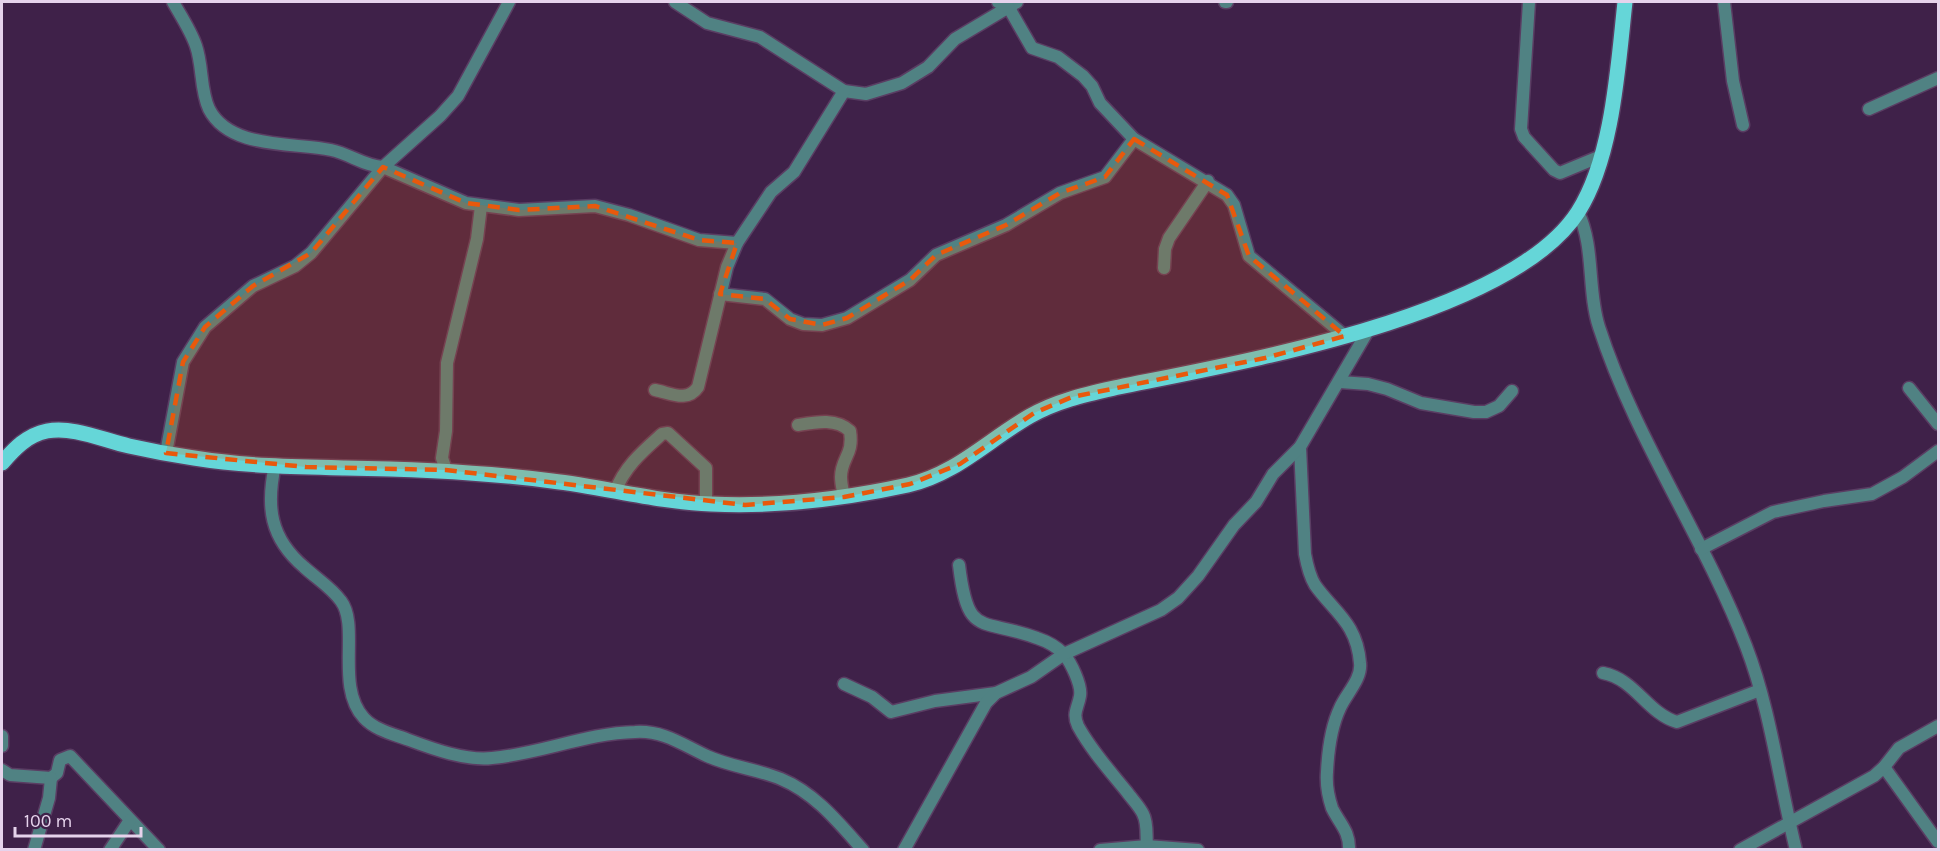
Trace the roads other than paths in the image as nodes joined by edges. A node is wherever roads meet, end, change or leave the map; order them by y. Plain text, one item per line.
1 (173, 2) edge
2 (509, 2) edge
3 (675, 2) edge
4 (1529, 2) edge
5 (1625, 2) edge
6 (1724, 2) edge
7 (1008, 4) edge
8 (1938, 78) edge
9 (844, 91) junction
10 (1869, 109) dead end
11 (1743, 125) dead end
12 (1134, 139) junction
13 (1601, 156) junction
14 (383, 167) junction
15 (1208, 181) junction
16 (481, 206) junction
17 (1578, 212) junction
18 (737, 243) junction
19 (1164, 268) dead end
20 (720, 294) junction
21 (1370, 329) junction
22 (1344, 336) junction
23 (1340, 382) junction
24 (1909, 387) dead end
25 (655, 390) dead end
26 (1512, 391) dead end
27 (1938, 424) edge
28 (798, 425) dead end
29 (1300, 447) junction
30 (1938, 451) edge
31 (166, 453) junction
32 (2, 464) edge
33 (275, 465) junction
34 (446, 470) junction
35 (615, 492) junction
36 (844, 497) junction
37 (706, 504) junction
38 (1701, 549) junction
39 (958, 565) dead end
40 (1064, 654) junction
41 (1603, 673) dead end
42 (844, 684) dead end
43 (1760, 690) junction
44 (996, 693) junction
45 (1938, 726) edge
46 (2, 736) edge
47 (2, 746) edge
48 (1884, 767) junction
49 (2, 770) edge
50 (51, 778) junction
51 (130, 820) junction
52 (1789, 823) junction
53 (1938, 842) edge
54 (1147, 846) junction
55 (34, 849) edge
56 (110, 849) edge
57 (159, 849) edge
58 (863, 849) edge
59 (904, 849) edge
60 (1100, 849) edge
61 (1198, 849) edge
62 (1349, 849) edge
63 (1740, 849) edge
64 (1796, 849) edge

1 - 14 street
2 - 14 street
3 - 9 street
4 - 13 street
5 - 13 main road
6 - 11 street
7 - 9 street
7 - 12 street
8 - 10 street
9 - 18 street
12 - 15 street
12 - 20 street
13 - 17 main road
14 - 16 street
14 - 31 street
15 - 19 street
15 - 22 street
16 - 18 street
16 - 34 street
17 - 21 main road
17 - 38 street
18 - 20 street
20 - 25 street
21 - 22 main road
21 - 23 street
22 - 36 main road
23 - 26 street
23 - 29 street
24 - 27 street
28 - 36 street
29 - 40 street
29 - 62 street
30 - 38 street
31 - 32 main road
31 - 33 main road
33 - 34 main road
33 - 58 street
34 - 35 main road
35 - 37 main road
35 - 37 street
36 - 37 main road
38 - 43 street
39 - 40 street
40 - 44 street
40 - 54 street
41 - 43 street
42 - 44 street
43 - 52 street
44 - 59 street
45 - 48 street
46 - 47 street
48 - 52 street
48 - 53 street
49 - 50 street
50 - 51 street
50 - 55 street
51 - 56 street
51 - 57 street
52 - 63 street
52 - 64 street
54 - 60 street
54 - 61 street

